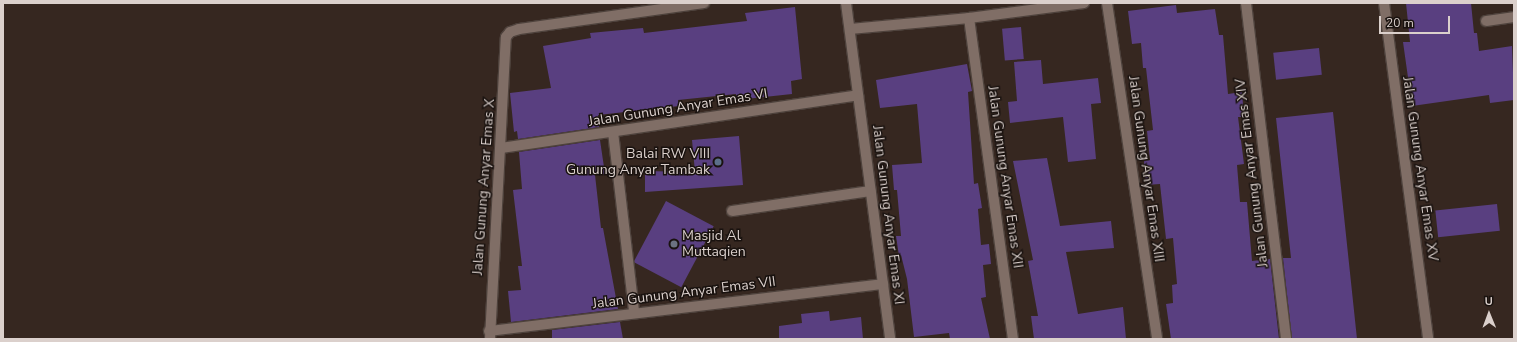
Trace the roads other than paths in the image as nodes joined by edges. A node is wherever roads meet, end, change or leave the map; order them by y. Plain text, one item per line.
1 (704, 3) edge
2 (846, 3) edge
3 (1084, 3) edge
4 (1108, 3) edge
5 (1246, 3) edge
6 (1384, 3) edge
7 (1514, 17) edge
8 (970, 18) junction
9 (1486, 21) dead end
10 (850, 29) junction
11 (858, 95) junction
12 (613, 132) junction
13 (502, 148) junction
14 (871, 191) junction
15 (732, 211) dead end
16 (883, 284) junction
17 (634, 312) junction
18 (489, 335) edge
19 (890, 339) edge
20 (1013, 339) edge
21 (1156, 339) edge
22 (1286, 339) edge
23 (1428, 339) edge

1 - 13 street, Jalan Gunung Anyar Emas X
2 - 10 street, Jalan Gunung Anyar Emas XI
3 - 8 street
4 - 21 street, Jalan Gunung Anyar Emas XIII
5 - 22 street, Jalan Gunung Anyar Emas XIV
6 - 23 street, Jalan Gunung Anyar Emas XV
7 - 9 street
8 - 10 street
8 - 20 street, Jalan Gunung Anyar Emas XII
10 - 11 street, Jalan Gunung Anyar Emas XI
11 - 12 street, Jalan Gunung Anyar Emas VI
11 - 14 street, Jalan Gunung Anyar Emas XI
12 - 13 street, Jalan Gunung Anyar Emas VI
12 - 17 street
13 - 18 street, Jalan Gunung Anyar Emas X
14 - 15 street
14 - 16 street, Jalan Gunung Anyar Emas XI
16 - 17 street, Jalan Gunung Anyar Emas VII
16 - 19 street, Jalan Gunung Anyar Emas XI
17 - 18 street, Jalan Gunung Anyar Emas VII

